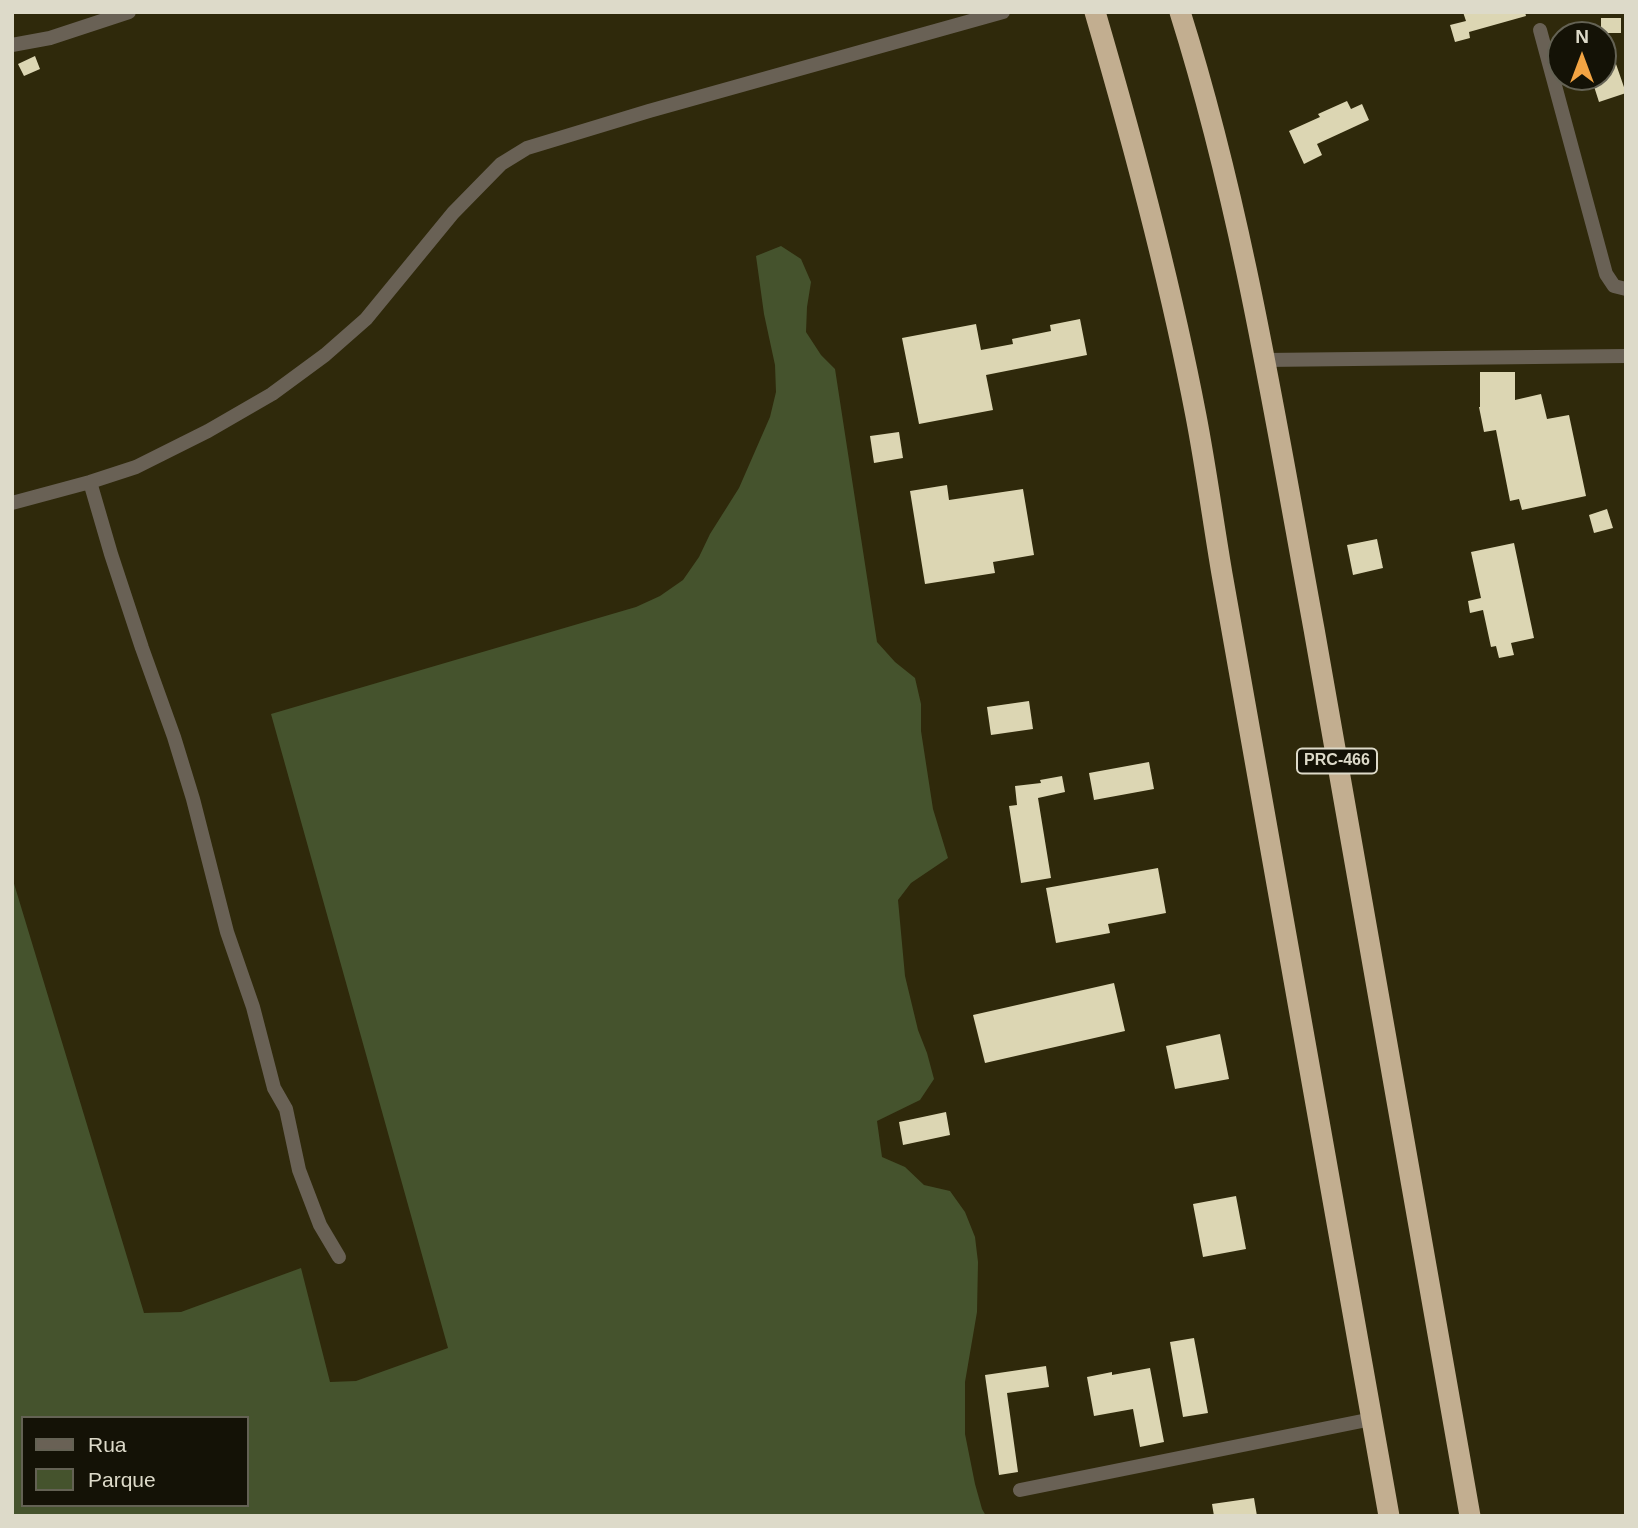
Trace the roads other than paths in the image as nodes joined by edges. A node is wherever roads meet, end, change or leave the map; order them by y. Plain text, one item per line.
1 (129, 12) edge
2 (1003, 12) edge
3 (1095, 12) edge
4 (1180, 12) edge
5 (1540, 30) dead end
6 (12, 45) edge
7 (1626, 289) edge
8 (1626, 356) edge
9 (1264, 360) junction
10 (89, 482) junction
11 (12, 503) edge
12 (339, 1256) dead end
13 (1372, 1419) junction
14 (1020, 1490) dead end
15 (1389, 1516) edge
16 (1470, 1516) edge

1 - 6 street
2 - 10 street
3 - 13 highway
4 - 9 highway, PRC-466
5 - 7 street
8 - 9 street
9 - 16 highway, PRC-466
10 - 11 street
10 - 12 street
13 - 14 street
13 - 15 highway

